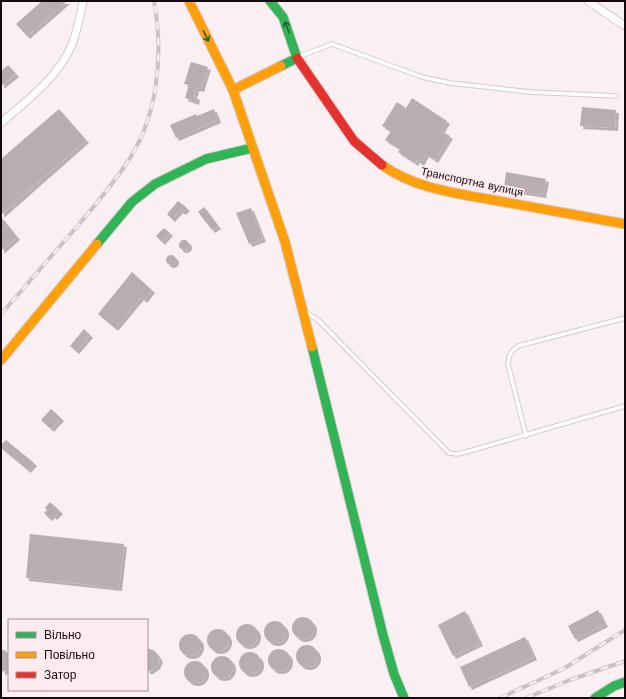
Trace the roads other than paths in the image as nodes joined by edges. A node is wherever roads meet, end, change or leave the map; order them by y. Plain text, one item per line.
1 (83, 1) edge
2 (189, 1) edge
3 (270, 1) edge
4 (588, 1) edge
5 (625, 26) edge
6 (297, 58) junction
7 (233, 90) junction
8 (616, 96) dead end
9 (1, 123) edge
10 (252, 148) junction
11 (625, 224) edge
12 (303, 310) junction
13 (625, 318) edge
14 (1, 360) edge
15 (625, 406) edge
16 (526, 436) junction
17 (625, 682) edge
18 (404, 698) edge
19 (595, 698) edge

1 - 9 street
2 -> 7 street
6 -> 3 street, Транспортна вулиця
4 - 5 street
6 - 7 street
6 - 8 lane
6 - 11 street, Транспортна вулиця
7 - 10 street
10 - 12 street
10 - 14 street
12 - 16 lane
12 - 18 street
13 - 16 lane
15 - 16 lane
17 - 19 street

